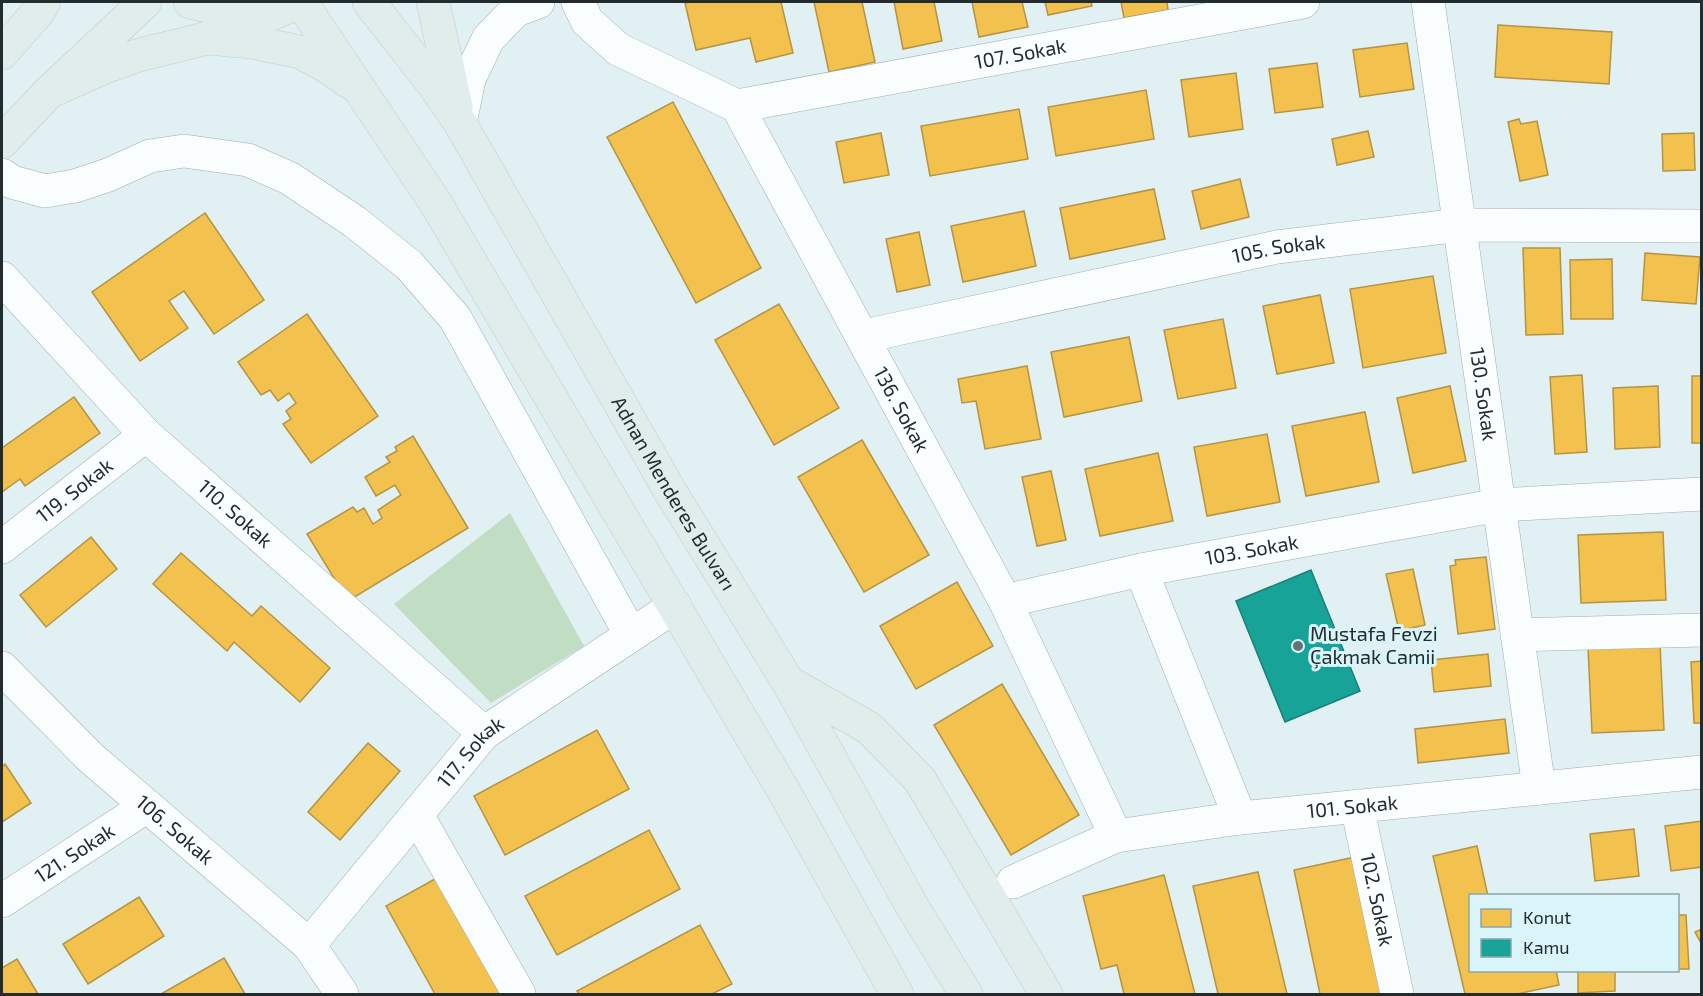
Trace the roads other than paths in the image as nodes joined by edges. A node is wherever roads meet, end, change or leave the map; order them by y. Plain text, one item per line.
1 (145, 2) edge
2 (190, 2) edge
3 (301, 2) edge
4 (369, 2) edge
5 (434, 2) edge
6 (538, 2) edge
7 (578, 2) edge
8 (1304, 2) edge
9 (1428, 2) edge
10 (44, 5) edge
11 (2, 53) edge
12 (360, 89) junction
13 (49, 92) junction
14 (737, 106) junction
15 (460, 123) junction
16 (2, 142) edge
17 (2, 175) edge
18 (1460, 225) junction
19 (1701, 226) edge
20 (2, 278) edge
21 (864, 336) junction
22 (146, 435) junction
23 (1701, 494) edge
24 (1499, 505) junction
25 (2, 547) edge
26 (1141, 570) junction
27 (1005, 601) junction
28 (675, 606) junction
29 (1701, 630) edge
30 (631, 635) junction
31 (1518, 635) junction
32 (2, 669) edge
33 (788, 682) junction
34 (484, 733) junction
35 (1701, 772) edge
36 (1539, 788) junction
37 (147, 806) junction
38 (1358, 806) junction
39 (417, 815) junction
40 (1239, 818) junction
41 (1116, 836) junction
42 (1013, 882) dead end
43 (2, 901) edge
44 (309, 945) junction
45 (871, 947) junction
46 (342, 994) edge
47 (519, 994) edge
48 (872, 994) edge
49 (897, 994) edge
50 (966, 994) edge
51 (1046, 994) edge
52 (1397, 994) edge

1 - 13 main road
2 - 3 main road
3 - 12 main road
4 - 15 main road, Adnan Menderes Bulvarı
5 - 15 main road
6 - 15 street
7 - 14 street
8 - 14 street, 107. Sokak
9 - 18 street, 130. Sokak
10 - 11 main road
12 - 13 main road
12 - 28 main road
13 - 16 main road
14 - 21 street, 136. Sokak
15 - 33 main road, Adnan Menderes Bulvarı
17 - 30 street
18 - 19 street, 105. Sokak
18 - 21 street, 105. Sokak
18 - 24 street, 130. Sokak
20 - 22 street, 110. Sokak
21 - 27 street, 136. Sokak
22 - 25 street, 119. Sokak
22 - 34 street, 110. Sokak
23 - 24 street, 103. Sokak
24 - 26 street, 103. Sokak
24 - 31 street, 130. Sokak
26 - 27 street, 103. Sokak
26 - 40 street
27 - 41 street, 136. Sokak
28 - 30 street, 117. Sokak
28 - 45 main road
29 - 31 street
30 - 34 street, 117. Sokak
31 - 36 street, 130. Sokak
32 - 37 street, 106. Sokak
33 - 50 main road, Adnan Menderes Bulvarı
33 - 51 main road
34 - 39 street, 117. Sokak
35 - 36 street, 101. Sokak
36 - 38 street, 101. Sokak
37 - 43 street, 121. Sokak
37 - 44 street, 106. Sokak
38 - 40 street, 101. Sokak
38 - 52 street, 102. Sokak
39 - 44 street, 117. Sokak
39 - 47 street
40 - 41 street, 101. Sokak
41 - 42 street, 101. Sokak
44 - 46 street, 106. Sokak
45 - 48 main road
45 - 49 main road

